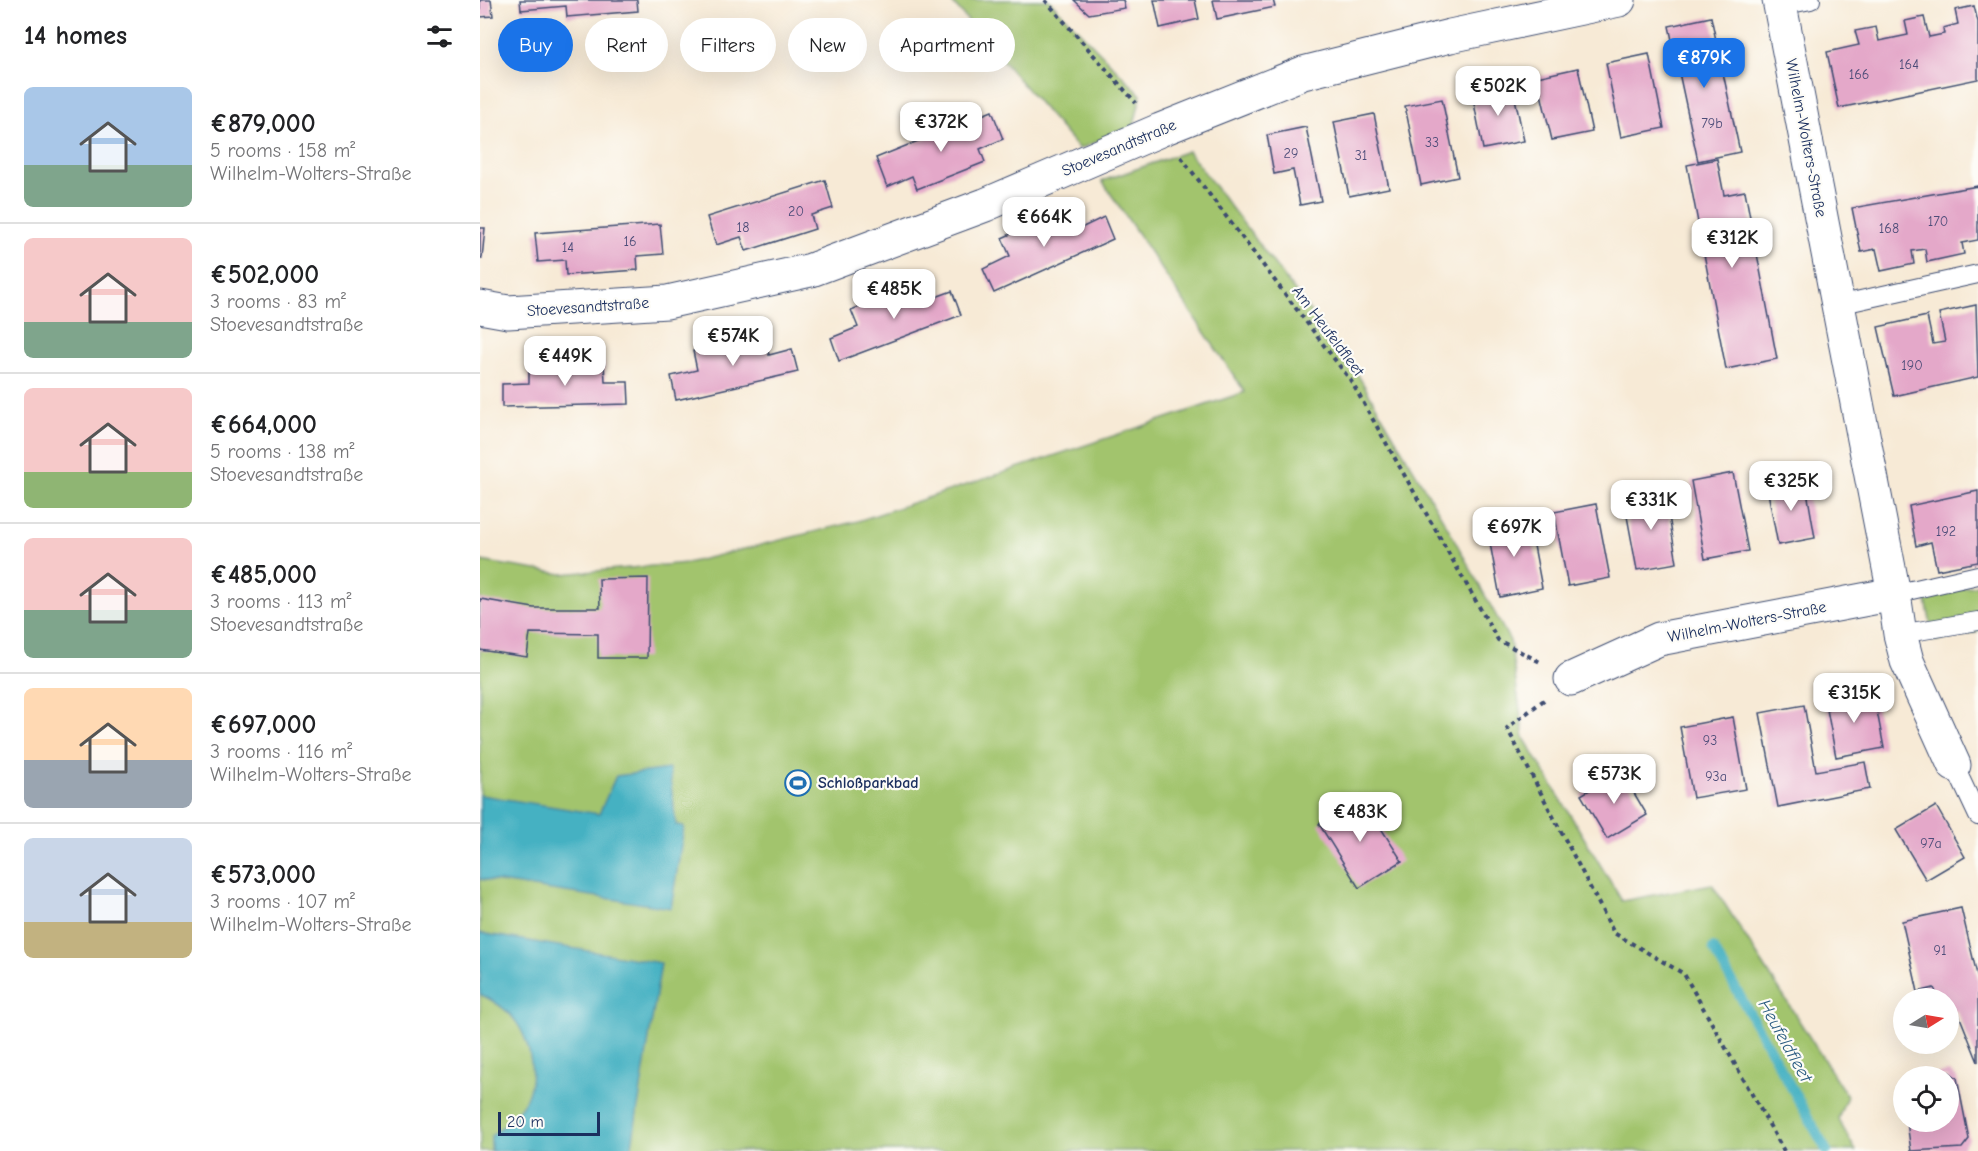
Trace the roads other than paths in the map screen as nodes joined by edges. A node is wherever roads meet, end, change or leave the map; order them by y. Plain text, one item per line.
1 (1619, 0) edge
2 (1790, 2) edge
3 (1978, 274) edge
4 (1838, 305) junction
5 (480, 307) edge
6 (1978, 575) edge
7 (1894, 594) junction
8 (1978, 621) edge
9 (1900, 634) junction
10 (1571, 679) road end
11 (1954, 765) joint
12 (1978, 816) edge

1 - 5 street, Stoevesandtstraße
2 - 4 street, Wilhelm-Wolters-Straße
3 - 4 lane
4 - 7 street, Wilhelm-Wolters-Straße
6 - 7 lane, Wilhelm-Wolters-Straße
7 - 9 street, Wilhelm-Wolters-Straße
7 - 10 street, Wilhelm-Wolters-Straße
8 - 9 lane
9 - 11 street, Wilhelm-Wolters-Straße
11 - 12 lane, Wilhelm-Wolters-Straße

